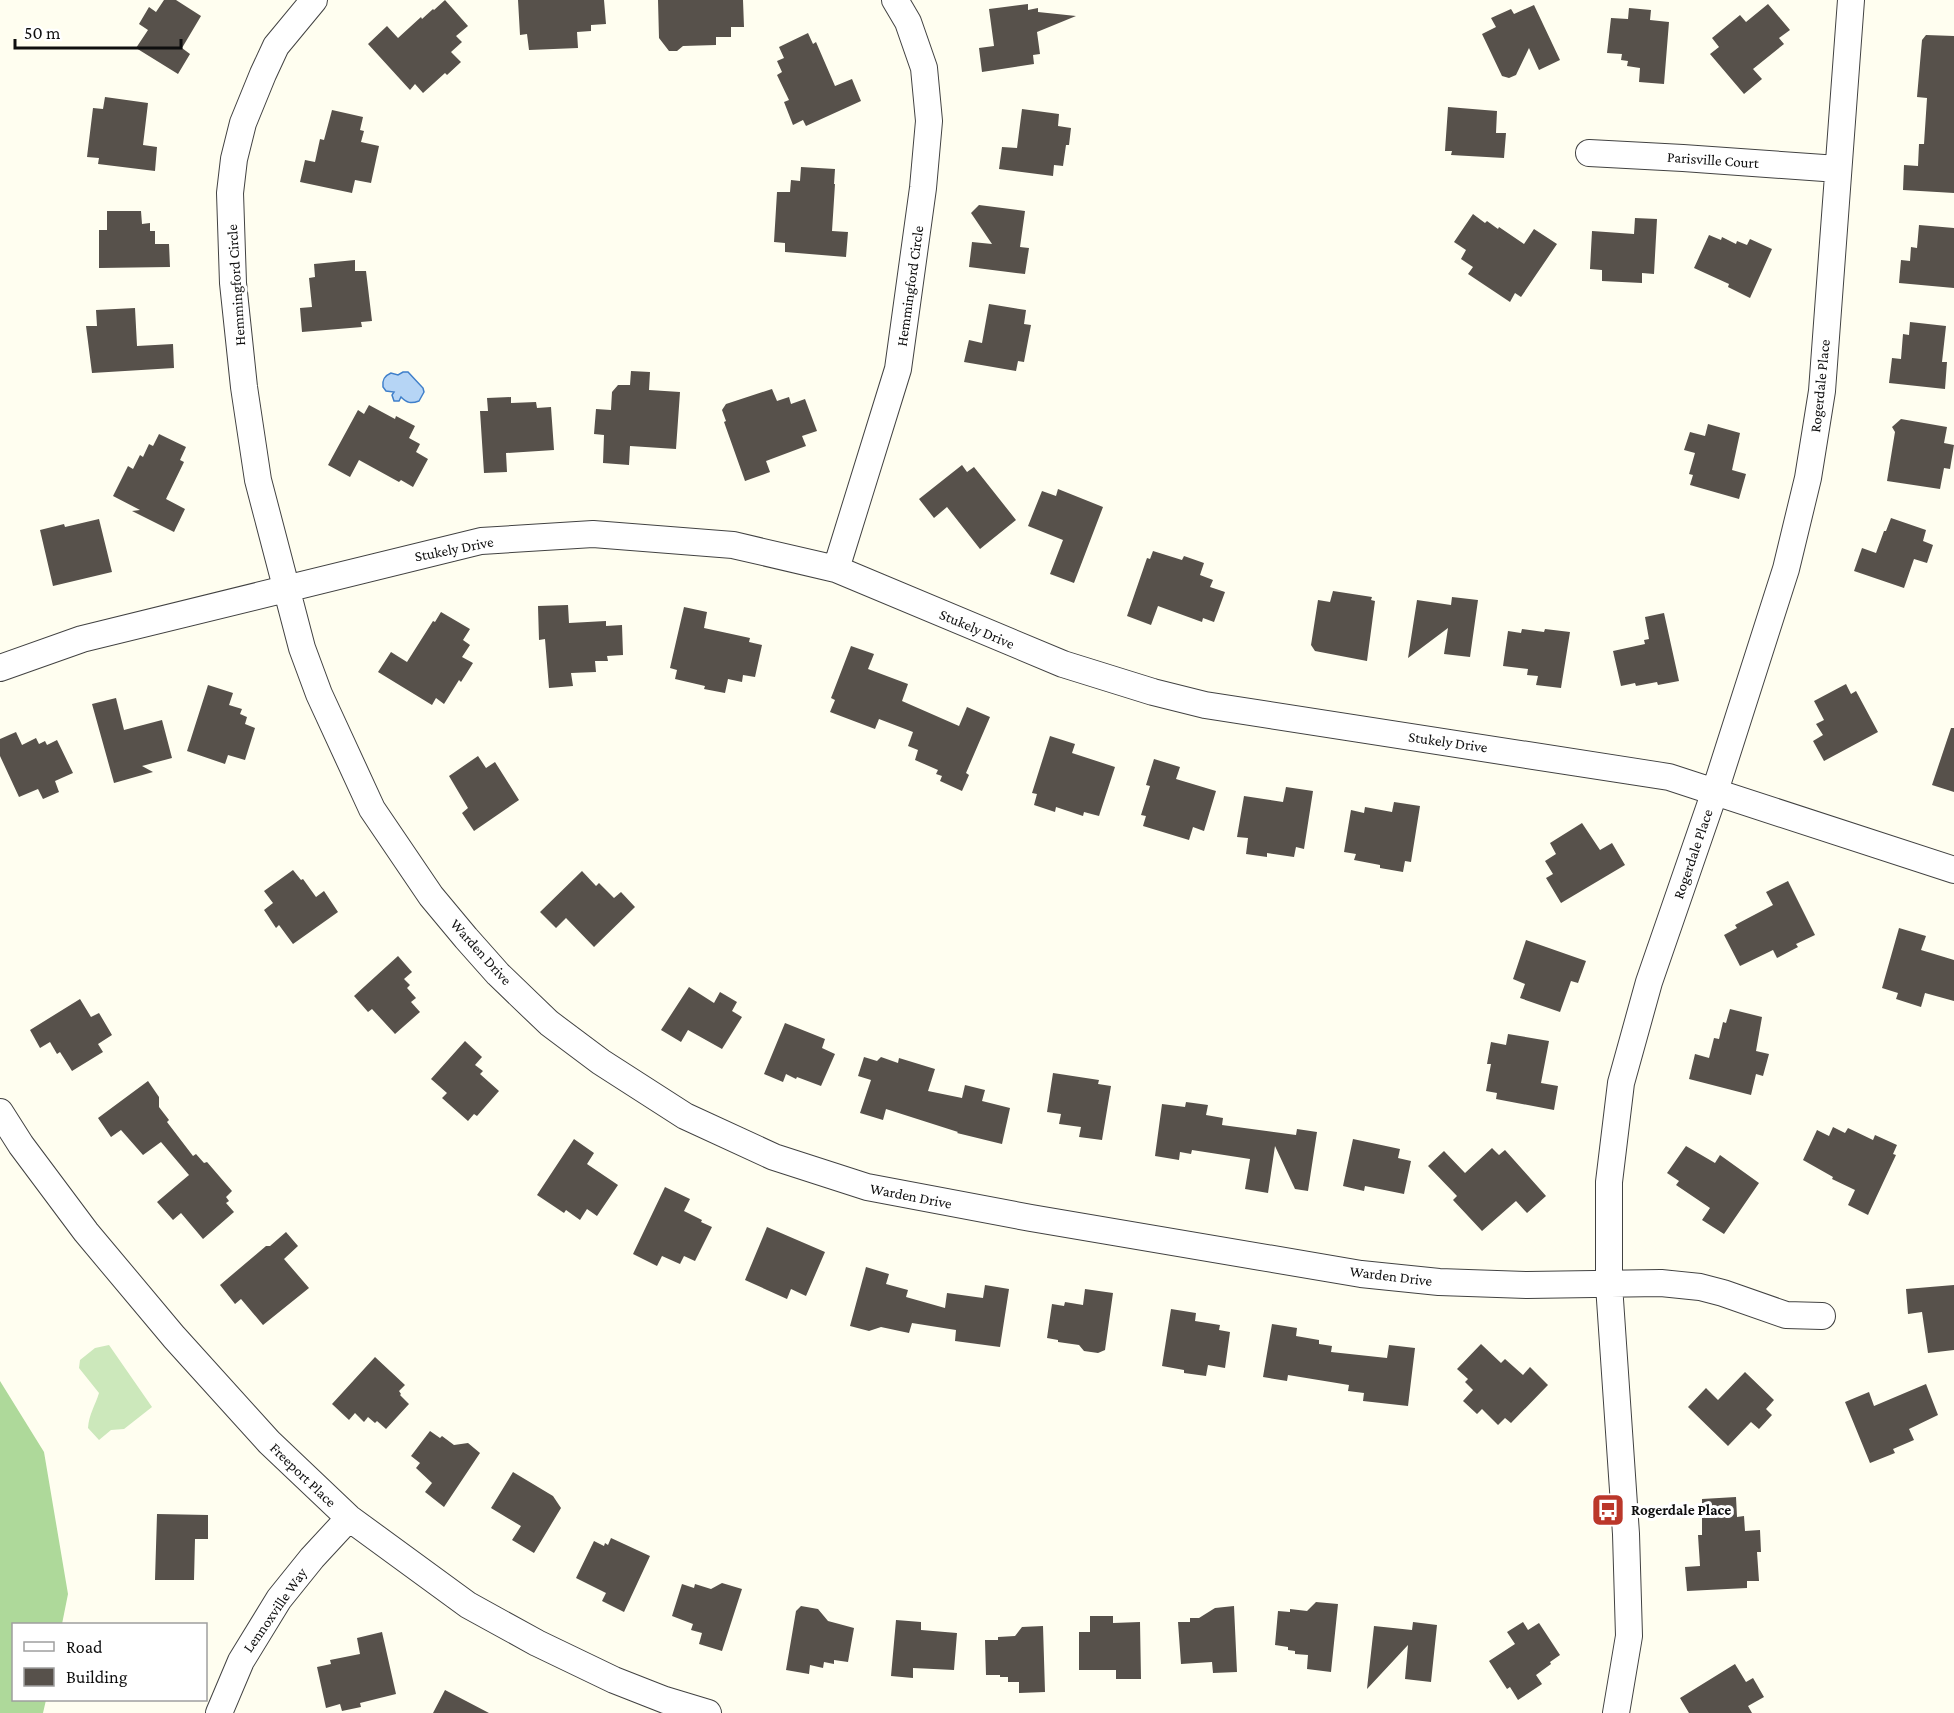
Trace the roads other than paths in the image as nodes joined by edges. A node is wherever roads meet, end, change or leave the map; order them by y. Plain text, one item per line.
1 (314, 0) edge
2 (895, 0) edge
3 (1851, 0) edge
4 (1589, 153) dead end
5 (1838, 169) junction
6 (836, 569) junction
7 (286, 588) junction
8 (0, 668) edge
9 (1715, 791) junction
10 (1954, 870) edge
11 (0, 1112) edge
12 (1609, 1285) junction
13 (1822, 1316) dead end
14 (349, 1518) junction
15 (219, 1713) edge
16 (708, 1713) edge
17 (1616, 1713) edge

1 - 7 street, Hemmingford Circle
2 - 6 street, Hemmingford Circle
3 - 5 street, Rogerdale Place
4 - 5 street, Parisville Court
5 - 9 street, Rogerdale Place
6 - 7 street, Stukely Drive
6 - 9 street, Stukely Drive
7 - 8 street, Stukely Drive
7 - 12 street, Warden Drive
9 - 10 street, Stukely Drive
9 - 12 street, Rogerdale Place
11 - 14 street, Freeport Place
12 - 13 street, Warden Drive
12 - 17 street, Rogerdale Place
14 - 15 street, Lennoxville Way
14 - 16 street, Freeport Place

